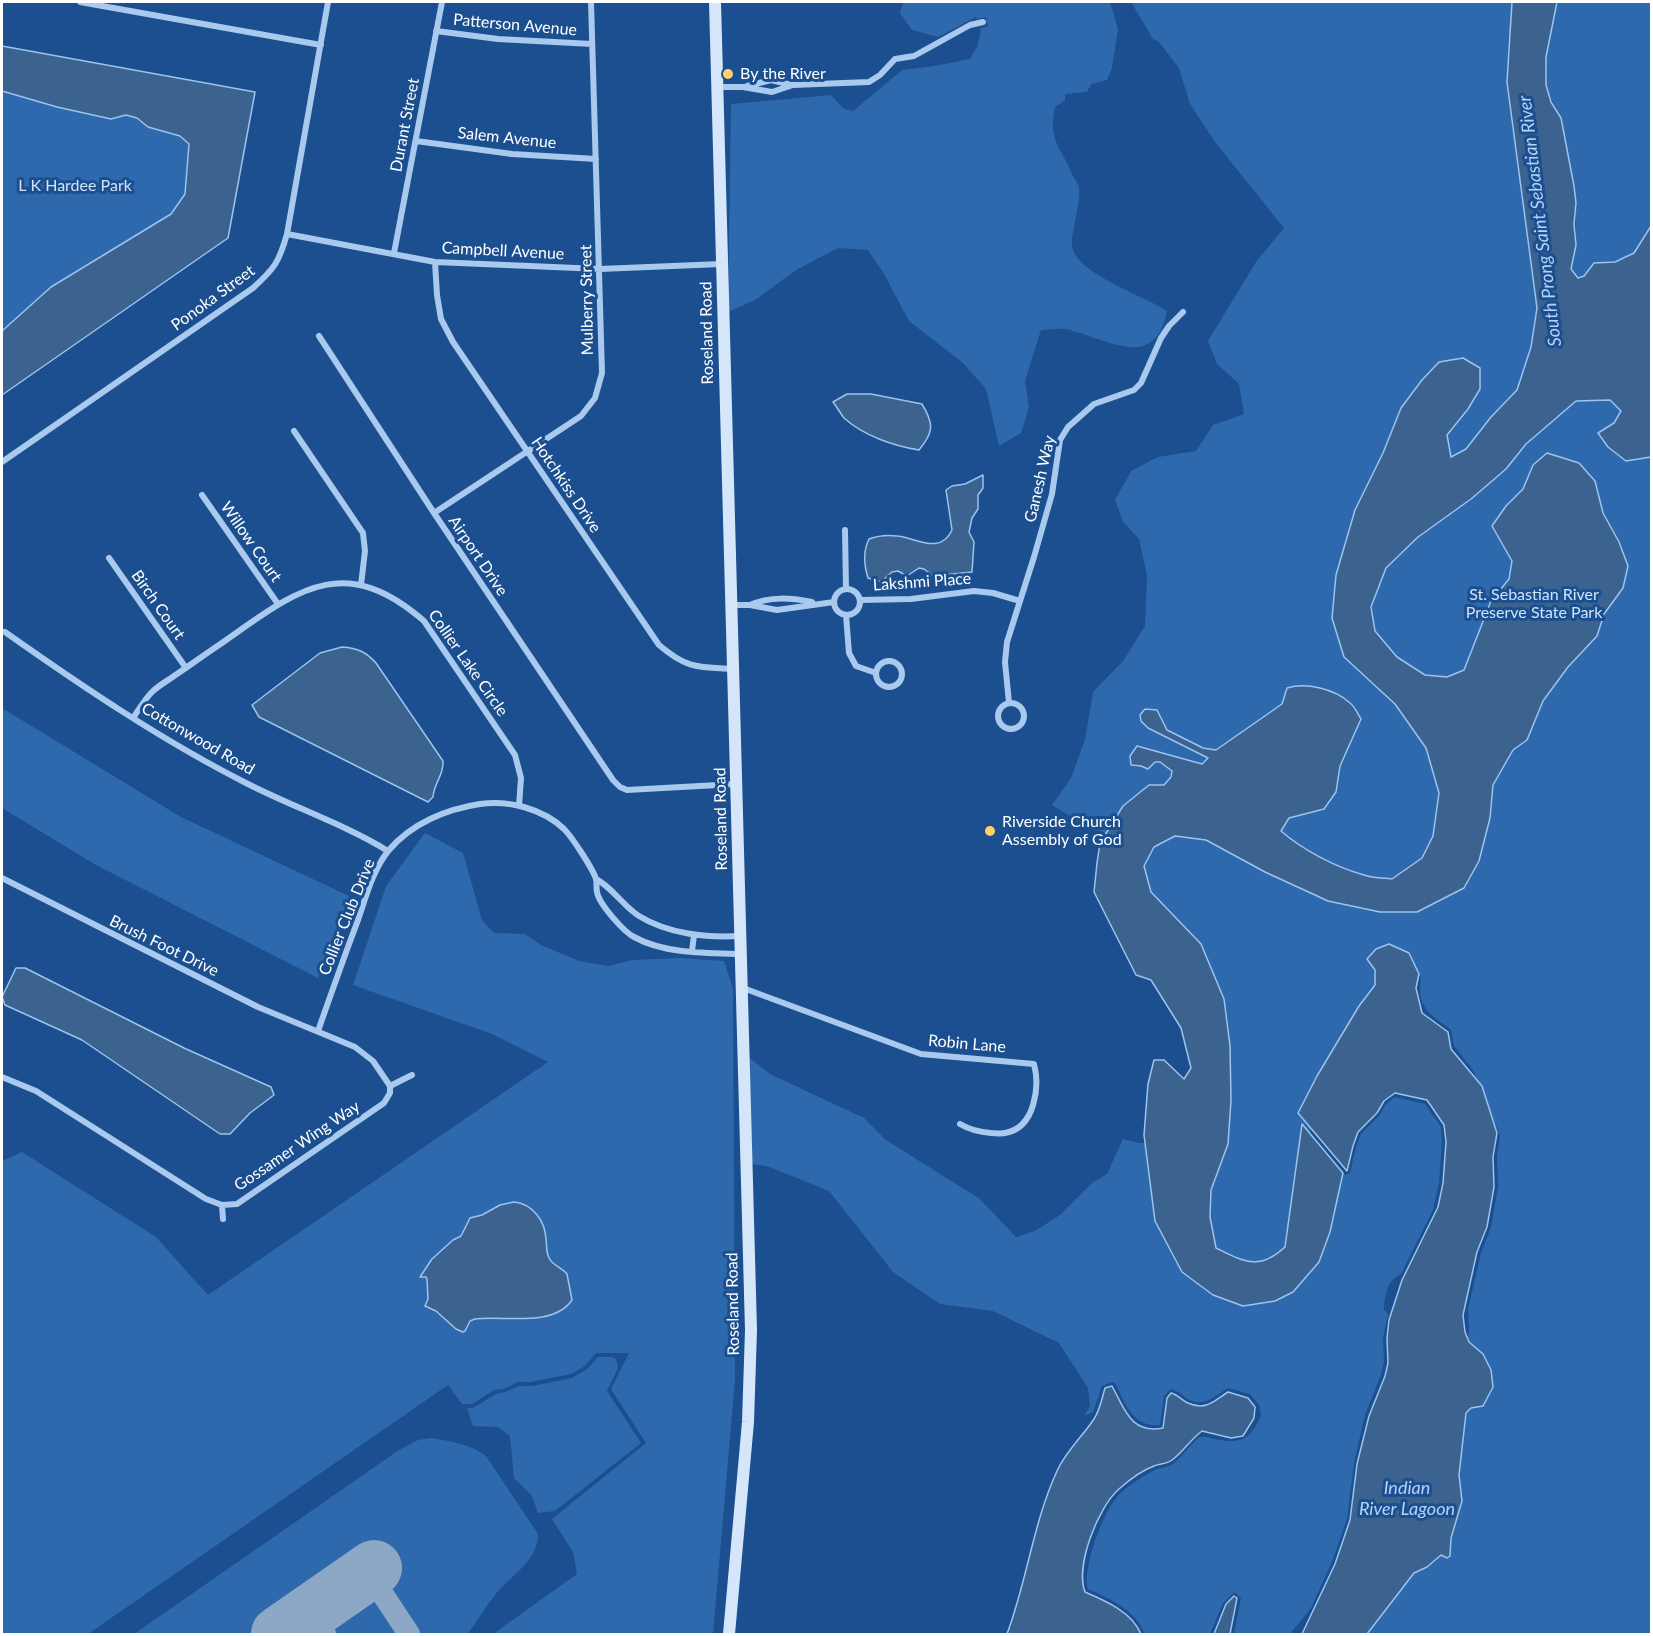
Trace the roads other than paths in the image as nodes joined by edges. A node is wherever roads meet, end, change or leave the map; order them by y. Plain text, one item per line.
1 (81, 2) edge
2 (328, 2) edge
3 (442, 2) edge
4 (591, 2) edge
5 (715, 2) edge
6 (983, 22) dead end
7 (436, 31) junction
8 (592, 44) junction
9 (321, 45) junction
10 (793, 85) junction
11 (717, 87) junction
12 (742, 87) junction
13 (416, 141) junction
14 (596, 159) junction
15 (287, 234) junction
16 (394, 253) junction
17 (435, 262) junction
18 (722, 264) junction
19 (600, 269) junction
20 (1183, 312) dead end
21 (319, 336) dead end
22 (294, 431) dead end
23 (528, 452) junction
24 (2, 462) edge
25 (202, 495) dead end
26 (434, 513) junction
27 (845, 530) dead end
28 (109, 558) dead end
29 (361, 585) junction
30 (846, 589) junction
31 (787, 598) junction
32 (767, 600) junction
33 (860, 600) junction
34 (1020, 601) junction
35 (834, 602) junction
36 (816, 603) junction
37 (278, 604) junction
38 (731, 605) junction
39 (750, 605) junction
40 (768, 609) junction
41 (787, 609) junction
42 (846, 615) junction
43 (5, 632) dead end
44 (186, 668) junction
45 (733, 669) junction
46 (876, 673) junction
47 (1009, 703) junction
48 (133, 718) junction
49 (737, 784) junction
50 (519, 807) junction
51 (388, 851) junction
52 (2, 878) edge
53 (596, 879) junction
54 (694, 935) junction
55 (740, 936) junction
56 (692, 951) junction
57 (741, 954) junction
58 (742, 987) junction
59 (318, 1031) junction
60 (412, 1075) dead end
61 (2, 1077) edge
62 (390, 1086) junction
63 (960, 1124) dead end
64 (222, 1205) junction
65 (223, 1219) dead end
66 (729, 1635) edge

1 - 9 street
2 - 9 street, Ponoka Street
3 - 7 street, Durant Street
4 - 8 street, Mulberry Street
5 - 11 main road, Roseland Road
6 - 10 street
7 - 8 street, Patterson Avenue
7 - 13 street, Durant Street
8 - 14 street, Mulberry Street
9 - 15 street, Ponoka Street
10 - 12 street
10 - 12 street
11 - 12 street
11 - 18 main road, Roseland Road
13 - 14 street, Salem Avenue
13 - 16 street, Durant Street
14 - 19 street, Mulberry Street
15 - 16 street, Campbell Avenue
15 - 24 street, Ponoka Street
16 - 17 street, Campbell Avenue
17 - 19 street, Campbell Avenue
17 - 23 street, Hotchkiss Drive
18 - 19 street, Campbell Avenue
18 - 38 main road, Roseland Road
19 - 23 street, Mulberry Street
20 - 34 street, Ganesh Way
21 - 26 street, Airport Drive
22 - 29 street
23 - 26 street, Mulberry Street
23 - 45 street, Hotchkiss Drive
25 - 37 street, Willow Court
26 - 49 street, Airport Drive
27 - 30 street
28 - 44 street, Birch Court
29 - 37 street, Collier Lake Circle
29 - 50 street, Collier Lake Circle
30 - 33 street
30 - 35 street
31 - 32 street
31 - 36 street
31 - 41 street
32 - 39 street
32 - 40 street
33 - 34 street, Lakshmi Place
33 - 42 street
34 - 47 street, Ganesh Way
35 - 36 street
35 - 42 street
36 - 41 street
37 - 44 street, Collier Lake Circle
38 - 39 street
38 - 45 main road, Roseland Road
39 - 40 street
40 - 41 street
42 - 46 street
43 - 48 street, Cottonwood Road
44 - 48 street, Collier Lake Circle
45 - 49 main road, Roseland Road
46 - 46 street
47 - 47 street, Ganesh Way
48 - 51 street, Cottonwood Road
49 - 55 main road, Roseland Road
50 - 51 street, Collier Club Drive
50 - 53 street, Collier Club Drive
51 - 59 street, Collier Club Drive
52 - 59 street, Brush Foot Drive
53 - 54 street, Collier Club Drive
53 - 56 street, Collier Club Drive
54 - 55 street, Collier Club Drive
54 - 56 street
55 - 57 main road, Roseland Road
56 - 57 street, Collier Club Drive
57 - 58 main road, Roseland Road
58 - 63 street, Robin Lane
58 - 66 main road, Roseland Road
59 - 62 street
60 - 62 street
61 - 64 street, Gossamer Wing Way
62 - 64 street, Gossamer Wing Way
64 - 65 street

